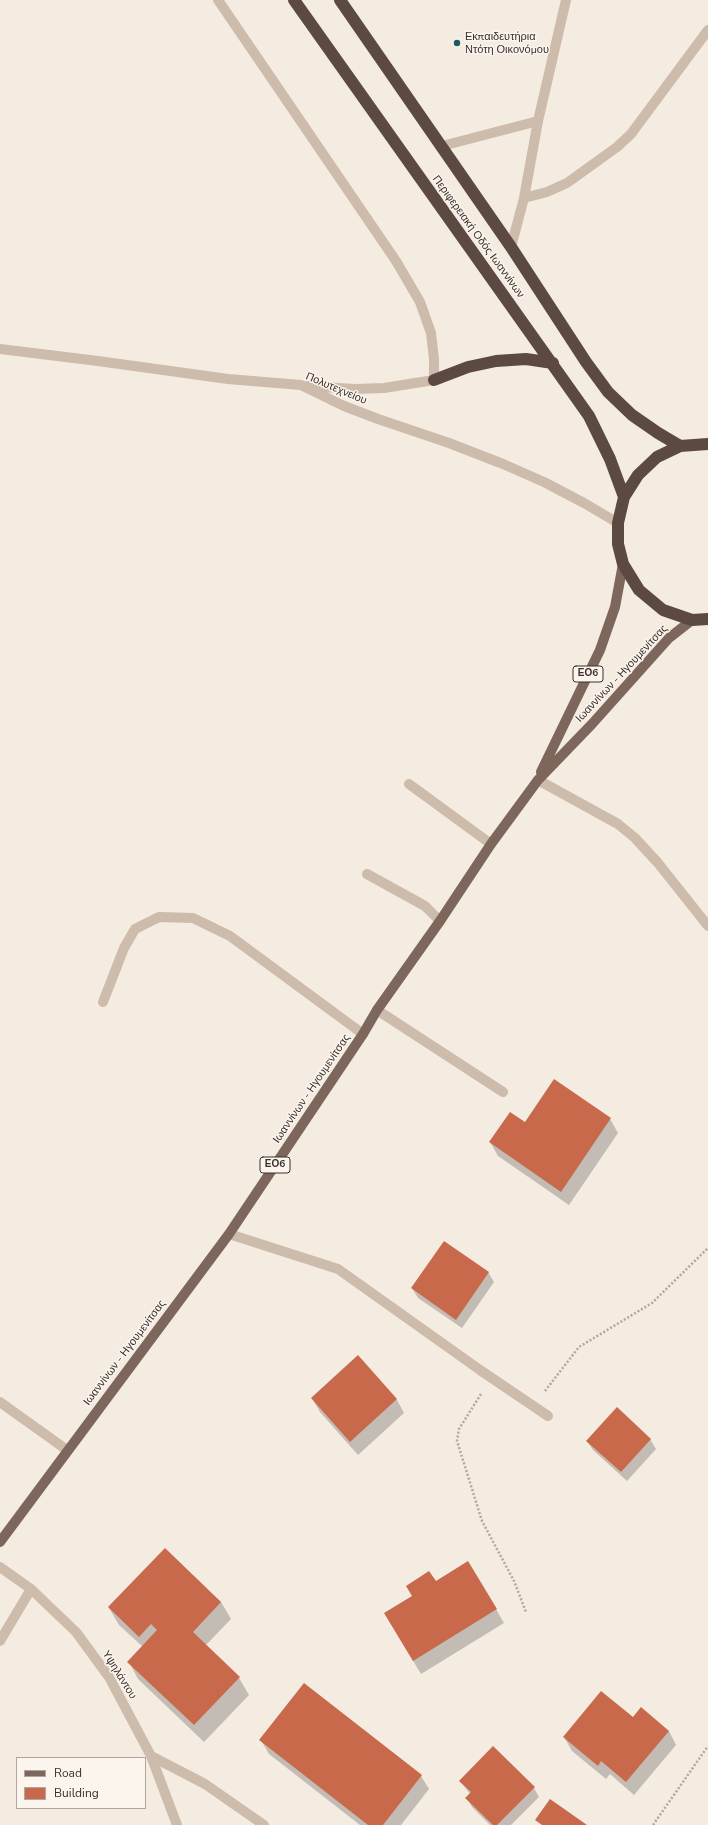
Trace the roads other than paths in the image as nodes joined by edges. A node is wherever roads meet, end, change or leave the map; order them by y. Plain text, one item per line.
1 (218, 0) edge
2 (294, 0) edge
3 (340, 0) edge
4 (566, 0) edge
5 (708, 30) edge
6 (538, 121) junction
7 (442, 146) junction
8 (524, 198) junction
9 (511, 247) junction
10 (0, 349) edge
11 (553, 363) junction
12 (434, 380) junction
13 (301, 385) junction
14 (708, 444) edge
15 (680, 446) junction
16 (624, 497) junction
17 (618, 523) junction
18 (623, 564) junction
19 (708, 619) edge
20 (692, 620) junction
21 (538, 780) junction
22 (409, 784) dead end
23 (491, 844) junction
24 (367, 874) dead end
25 (440, 921) junction
26 (708, 926) edge
27 (103, 1002) dead end
28 (377, 1010) junction
29 (363, 1034) junction
30 (503, 1092) dead end
31 (229, 1234) junction
32 (0, 1402) edge
33 (548, 1416) dead end
34 (67, 1450) junction
35 (0, 1542) edge
36 (0, 1567) edge
37 (31, 1589) junction
38 (0, 1641) edge
39 (151, 1756) junction
40 (178, 1825) edge
41 (264, 1825) edge

1 - 12 street
2 - 11 highway, Περιφερειακή Οδός Ιωαννίνων
3 - 7 highway, Περιφερειακή Οδός Ιωαννίνων
4 - 6 street
5 - 8 street
6 - 7 street
6 - 8 street
7 - 9 highway, Περιφερειακή Οδός Ιωαννίνων
8 - 9 street
9 - 15 highway, Περιφερειακή Οδός Ιωαννίνων
10 - 13 street, Πολυτεχνείου
11 - 12 highway
11 - 16 highway, Περιφερειακή Οδός Ιωαννίνων
12 - 13 street
13 - 17 street, Πολυτεχνείου
14 - 15 highway, ΕΟ6
15 - 16 highway, ΕΟ6
16 - 17 highway, ΕΟ6
17 - 18 highway, ΕΟ6
18 - 20 highway, ΕΟ6
18 - 21 main road, Ιωαννίνων - Ηγουμενίτσας / ΕΟ6
19 - 20 highway, ΕΟ6
20 - 21 main road, Ιωαννίνων - Ηγουμενίτσας / ΕΟ6
21 - 23 main road, Ιωαννίνων - Ηγουμενίτσας / ΕΟ6
21 - 26 street
22 - 23 street
23 - 25 main road, Ιωαννίνων - Ηγουμενίτσας / ΕΟ6
24 - 25 street
25 - 28 main road, Ιωαννίνων - Ηγουμενίτσας / ΕΟ6
27 - 29 street
28 - 29 main road, Ιωαννίνων - Ηγουμενίτσας / ΕΟ6
28 - 30 street
29 - 31 main road, Ιωαννίνων - Ηγουμενίτσας / ΕΟ6
31 - 33 street
31 - 34 main road, Ιωαννίνων - Ηγουμενίτσας / ΕΟ6
32 - 34 street
34 - 35 main road, Ιωαννίνων - Ηγουμενίτσας / ΕΟ6
36 - 37 street, Υψηλάντου
37 - 38 street
37 - 39 street, Υψηλάντου
39 - 40 street, Υψηλάντου
39 - 41 street

